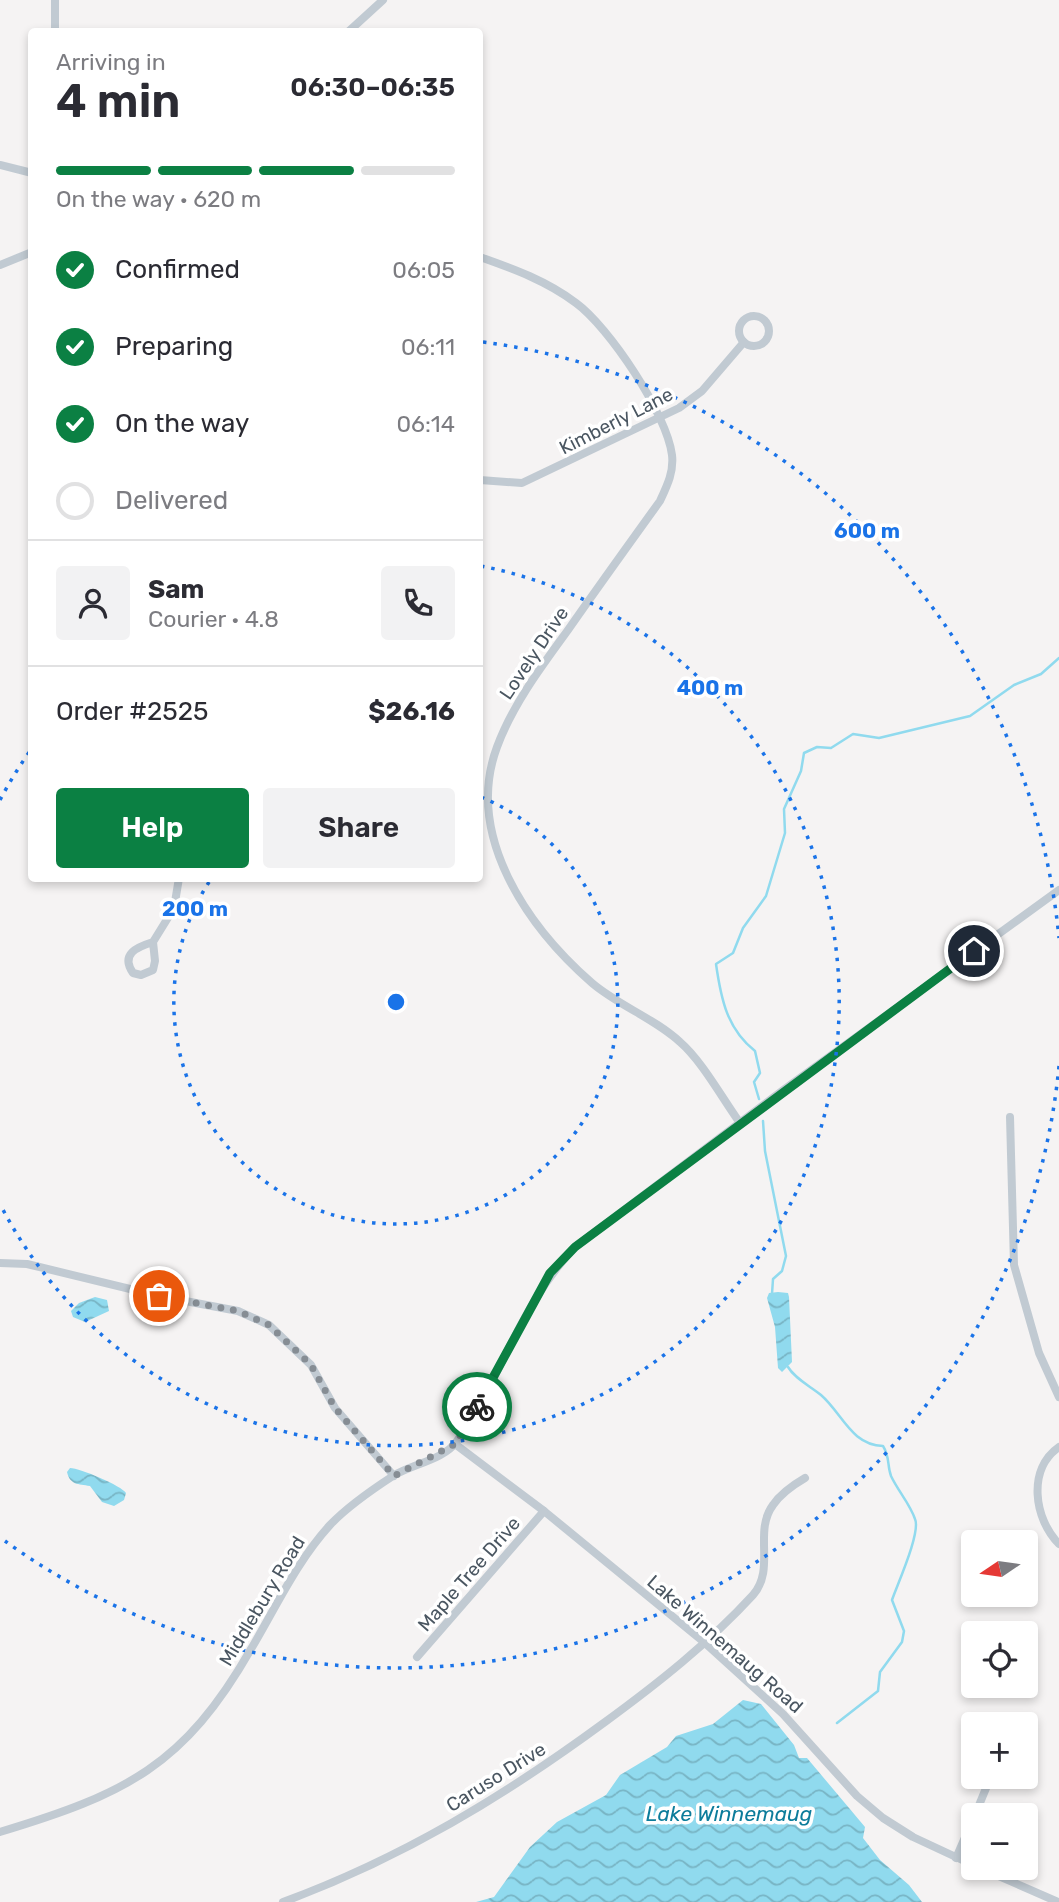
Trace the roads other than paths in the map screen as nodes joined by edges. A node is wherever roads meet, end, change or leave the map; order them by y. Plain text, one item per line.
1 (55, 0) edge
2 (383, 0) edge
3 (55, 28) edge
4 (352, 28) edge
5 (0, 165) edge
6 (28, 172) edge
7 (28, 254) edge
8 (483, 258) edge
9 (0, 265) edge
10 (744, 342) dead end
11 (658, 418) junction
12 (483, 480) edge
13 (178, 882) edge
14 (1059, 890) edge
15 (153, 942) dead end
16 (1010, 1117) dead end
17 (740, 1122) junction
18 (0, 1263) edge
19 (1059, 1397) edge
20 (455, 1444) junction
21 (1059, 1447) edge
22 (394, 1476) junction
23 (805, 1478) dead end
24 (544, 1511) junction
25 (1059, 1544) edge
26 (705, 1643) junction
27 (417, 1657) dead end
28 (0, 1832) edge
29 (961, 1847) edge
30 (956, 1858) junction
31 (961, 1860) edge
32 (1008, 1880) edge
33 (283, 1902) edge
34 (1058, 1902) edge

1 - 3 street
2 - 4 street
5 - 6 street
7 - 9 street
8 - 11 street, Lovely Drive
10 - 11 street, Kimberly Lane
11 - 12 street, Kimberly Lane
11 - 17 street, Lovely Drive
13 - 15 street
14 - 17 street
16 - 19 street
17 - 20 street
18 - 22 street
20 - 22 street, Middlebury Road
20 - 24 street, Lake Winnemaug Road
21 - 25 street
22 - 28 street, Middlebury Road
23 - 26 street, Caruso Drive
24 - 26 street, Lake Winnemaug Road
24 - 27 street, Maple Tree Drive
26 - 30 street, Lake Winnemaug Road
26 - 33 street, Caruso Drive
29 - 30 street
30 - 31 street, Lake Winnemaug Road
32 - 34 street

